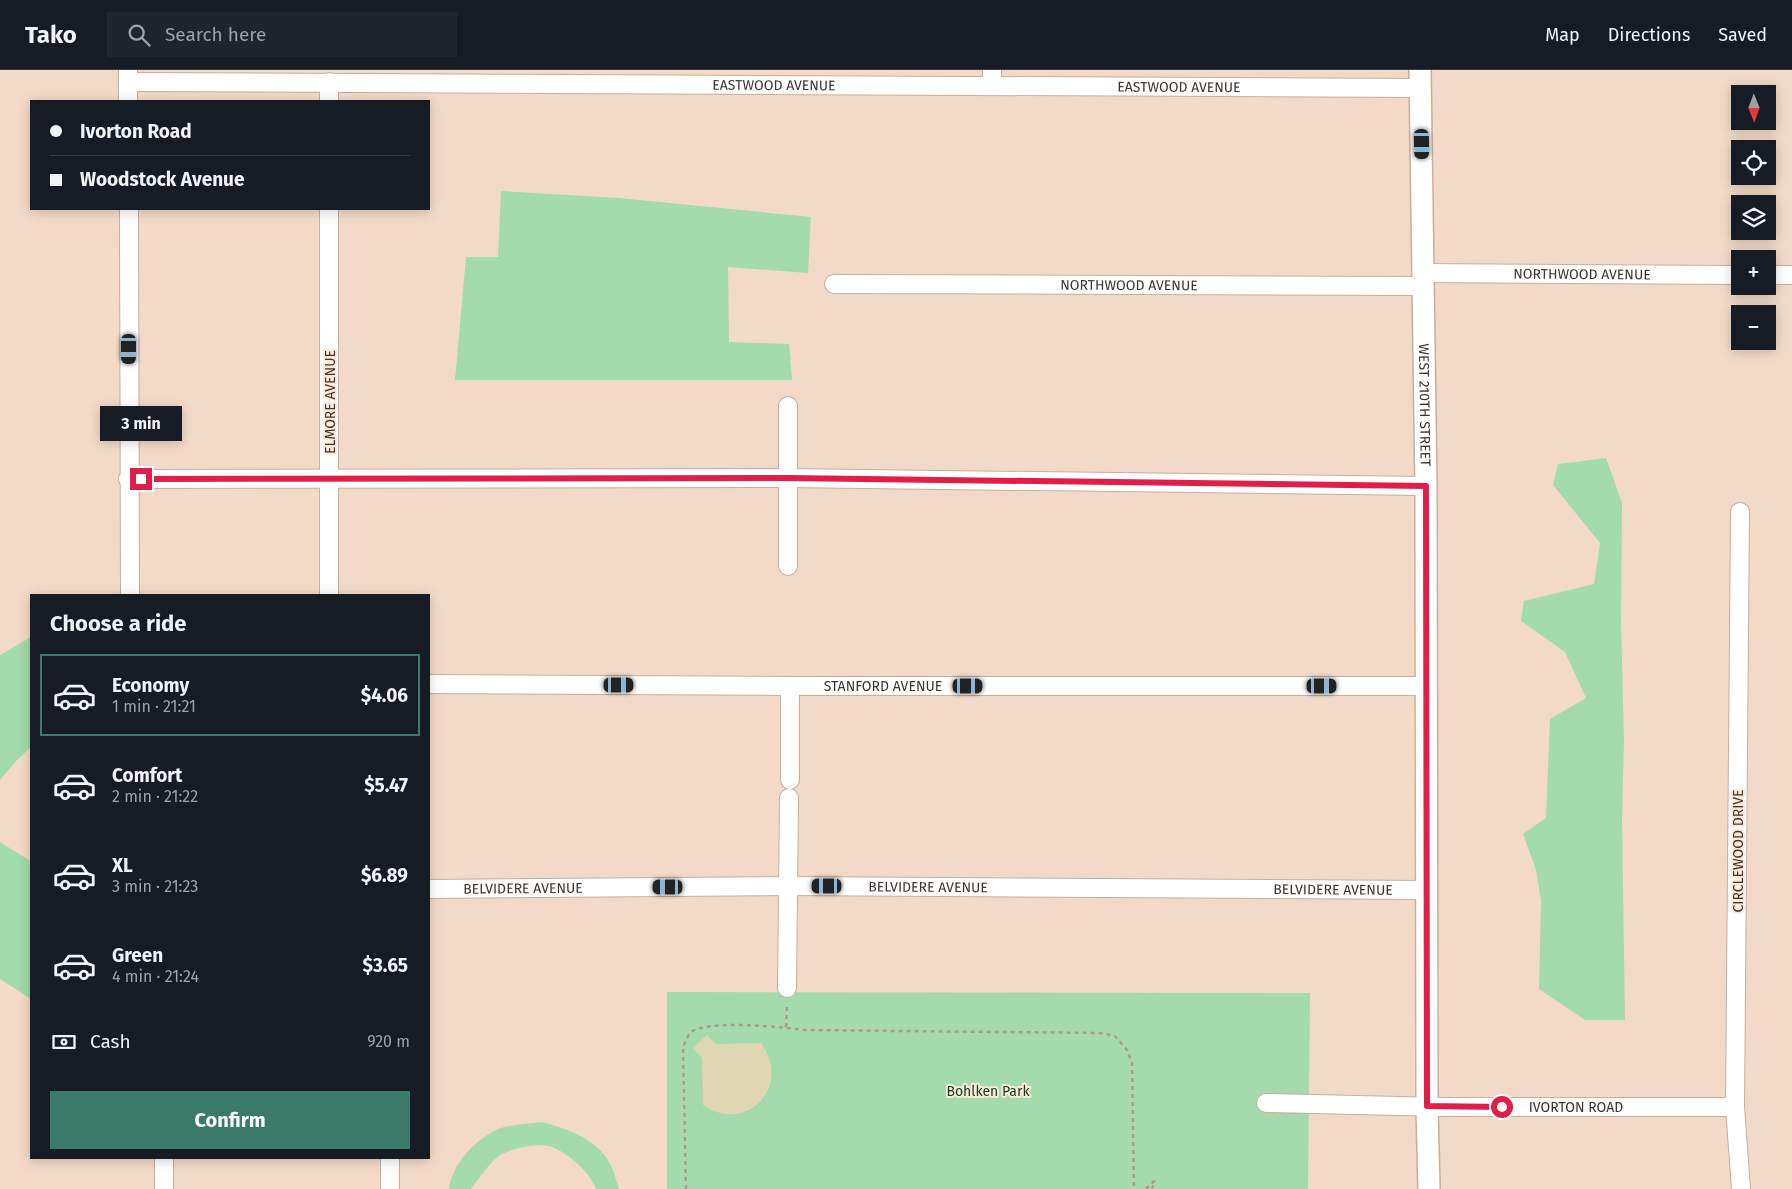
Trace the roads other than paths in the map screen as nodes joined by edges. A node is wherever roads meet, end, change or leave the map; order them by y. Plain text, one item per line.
1 (128, 76) edge
2 (992, 78) edge
3 (1420, 79) edge
4 (329, 82) junction
5 (128, 100) edge
6 (329, 100) edge
7 (129, 210) edge
8 (329, 210) edge
9 (1731, 275) edge
10 (1776, 275) edge
11 (1792, 275) edge
12 (1424, 280) junction
13 (834, 284) dead end
14 (788, 406) dead end
15 (787, 478) junction
16 (128, 479) junction
17 (330, 479) junction
18 (1426, 486) junction
19 (1740, 512) dead end
20 (788, 566) dead end
21 (130, 594) edge
22 (329, 594) edge
23 (430, 684) edge
24 (790, 686) junction
25 (1426, 686) junction
26 (790, 780) dead end
27 (789, 798) dead end
28 (787, 886) junction
29 (430, 889) edge
30 (1427, 890) junction
31 (787, 988) road end
32 (1266, 1103) dead end
33 (1427, 1106) junction
34 (1735, 1107) junction
35 (164, 1159) edge
36 (390, 1159) edge
37 (164, 1189) edge
38 (390, 1189) edge
39 (1429, 1189) edge
40 (1741, 1189) edge

1 - 4 street, EASTWOOD AVENUE
1 - 5 street
2 - 3 street, EASTWOOD AVENUE
2 - 4 street, EASTWOOD AVENUE
3 - 12 street, WEST 210TH STREET
4 - 6 street
7 - 16 street
8 - 17 street, ELMORE AVENUE
9 - 12 street, NORTHWOOD AVENUE
10 - 11 street
12 - 13 street, NORTHWOOD AVENUE
12 - 18 street, WEST 210TH STREET
14 - 15 street
15 - 17 street
15 - 18 street
15 - 20 street
16 - 17 street
16 - 21 street
17 - 22 street, ELMORE AVENUE
18 - 25 street, WEST 210TH STREET
19 - 34 street, CIRCLEWOOD DRIVE
23 - 24 street, STANFORD AVENUE
24 - 25 street, STANFORD AVENUE
24 - 26 street
25 - 30 street, WEST 210TH STREET
27 - 28 street
28 - 29 street, BELVIDERE AVENUE
28 - 30 street, BELVIDERE AVENUE
28 - 31 street
30 - 33 street, WEST 210TH STREET
32 - 33 street, IVORTON ROAD
33 - 34 street, IVORTON ROAD
33 - 39 street, WEST 210TH STREET
34 - 40 street, CIRCLEWOOD DRIVE
35 - 37 street
36 - 38 street

